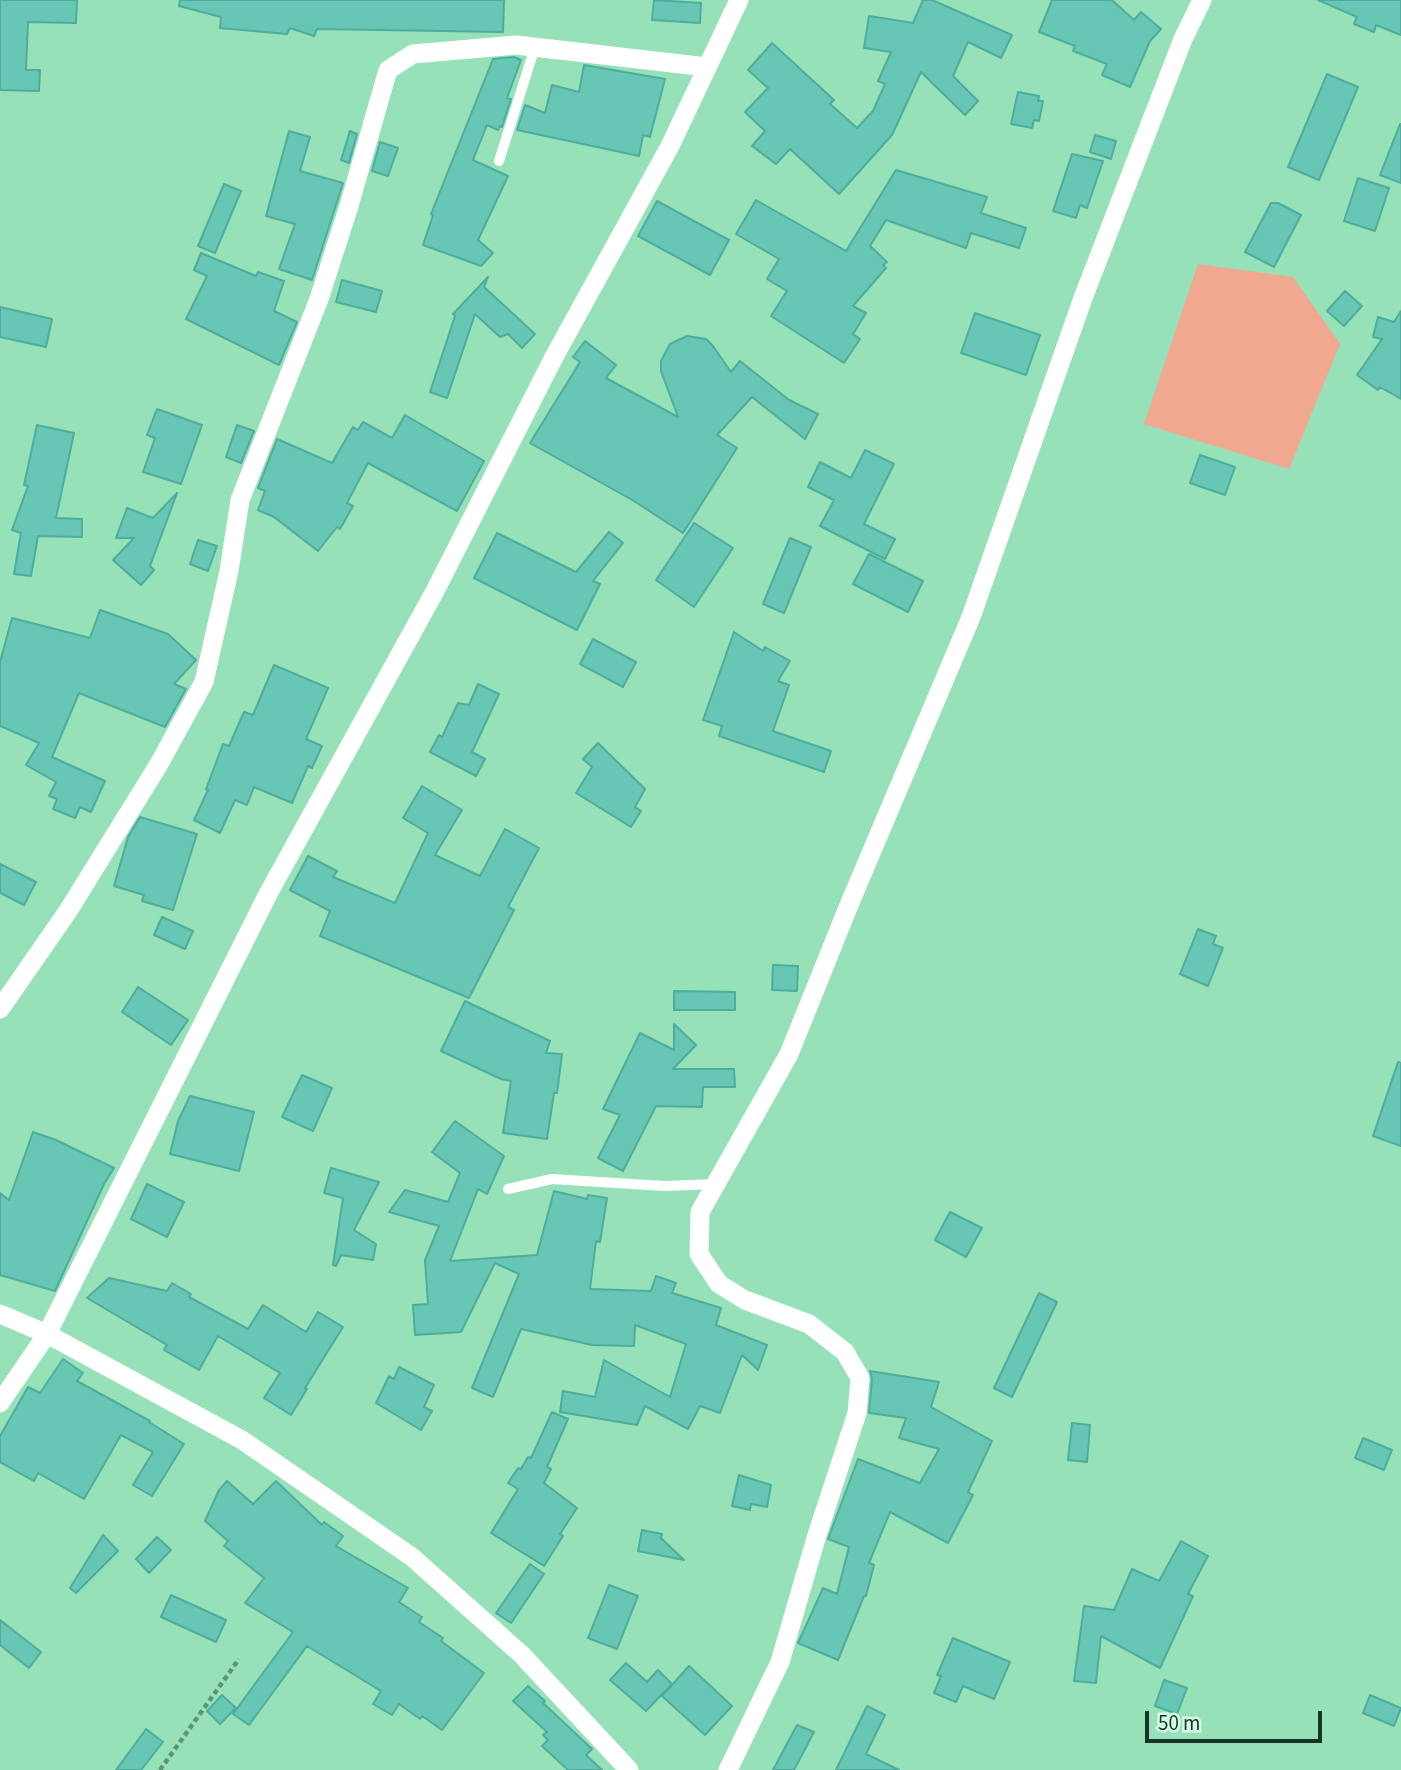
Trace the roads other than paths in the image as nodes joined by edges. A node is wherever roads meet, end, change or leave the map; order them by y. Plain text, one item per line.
1 (739, 0) edge
2 (1202, 0) edge
3 (535, 47) junction
4 (707, 67) junction
5 (499, 161) dead end
6 (0, 1009) edge
7 (716, 1184) junction
8 (508, 1188) dead end
9 (0, 1314) edge
10 (47, 1334) junction
11 (0, 1403) edge
12 (628, 1770) edge
13 (728, 1770) edge

1 - 4 street
2 - 7 street
3 - 4 street
3 - 5 lane
3 - 6 street
4 - 10 street
7 - 8 lane
7 - 13 street
9 - 10 street
10 - 11 street
10 - 12 street

